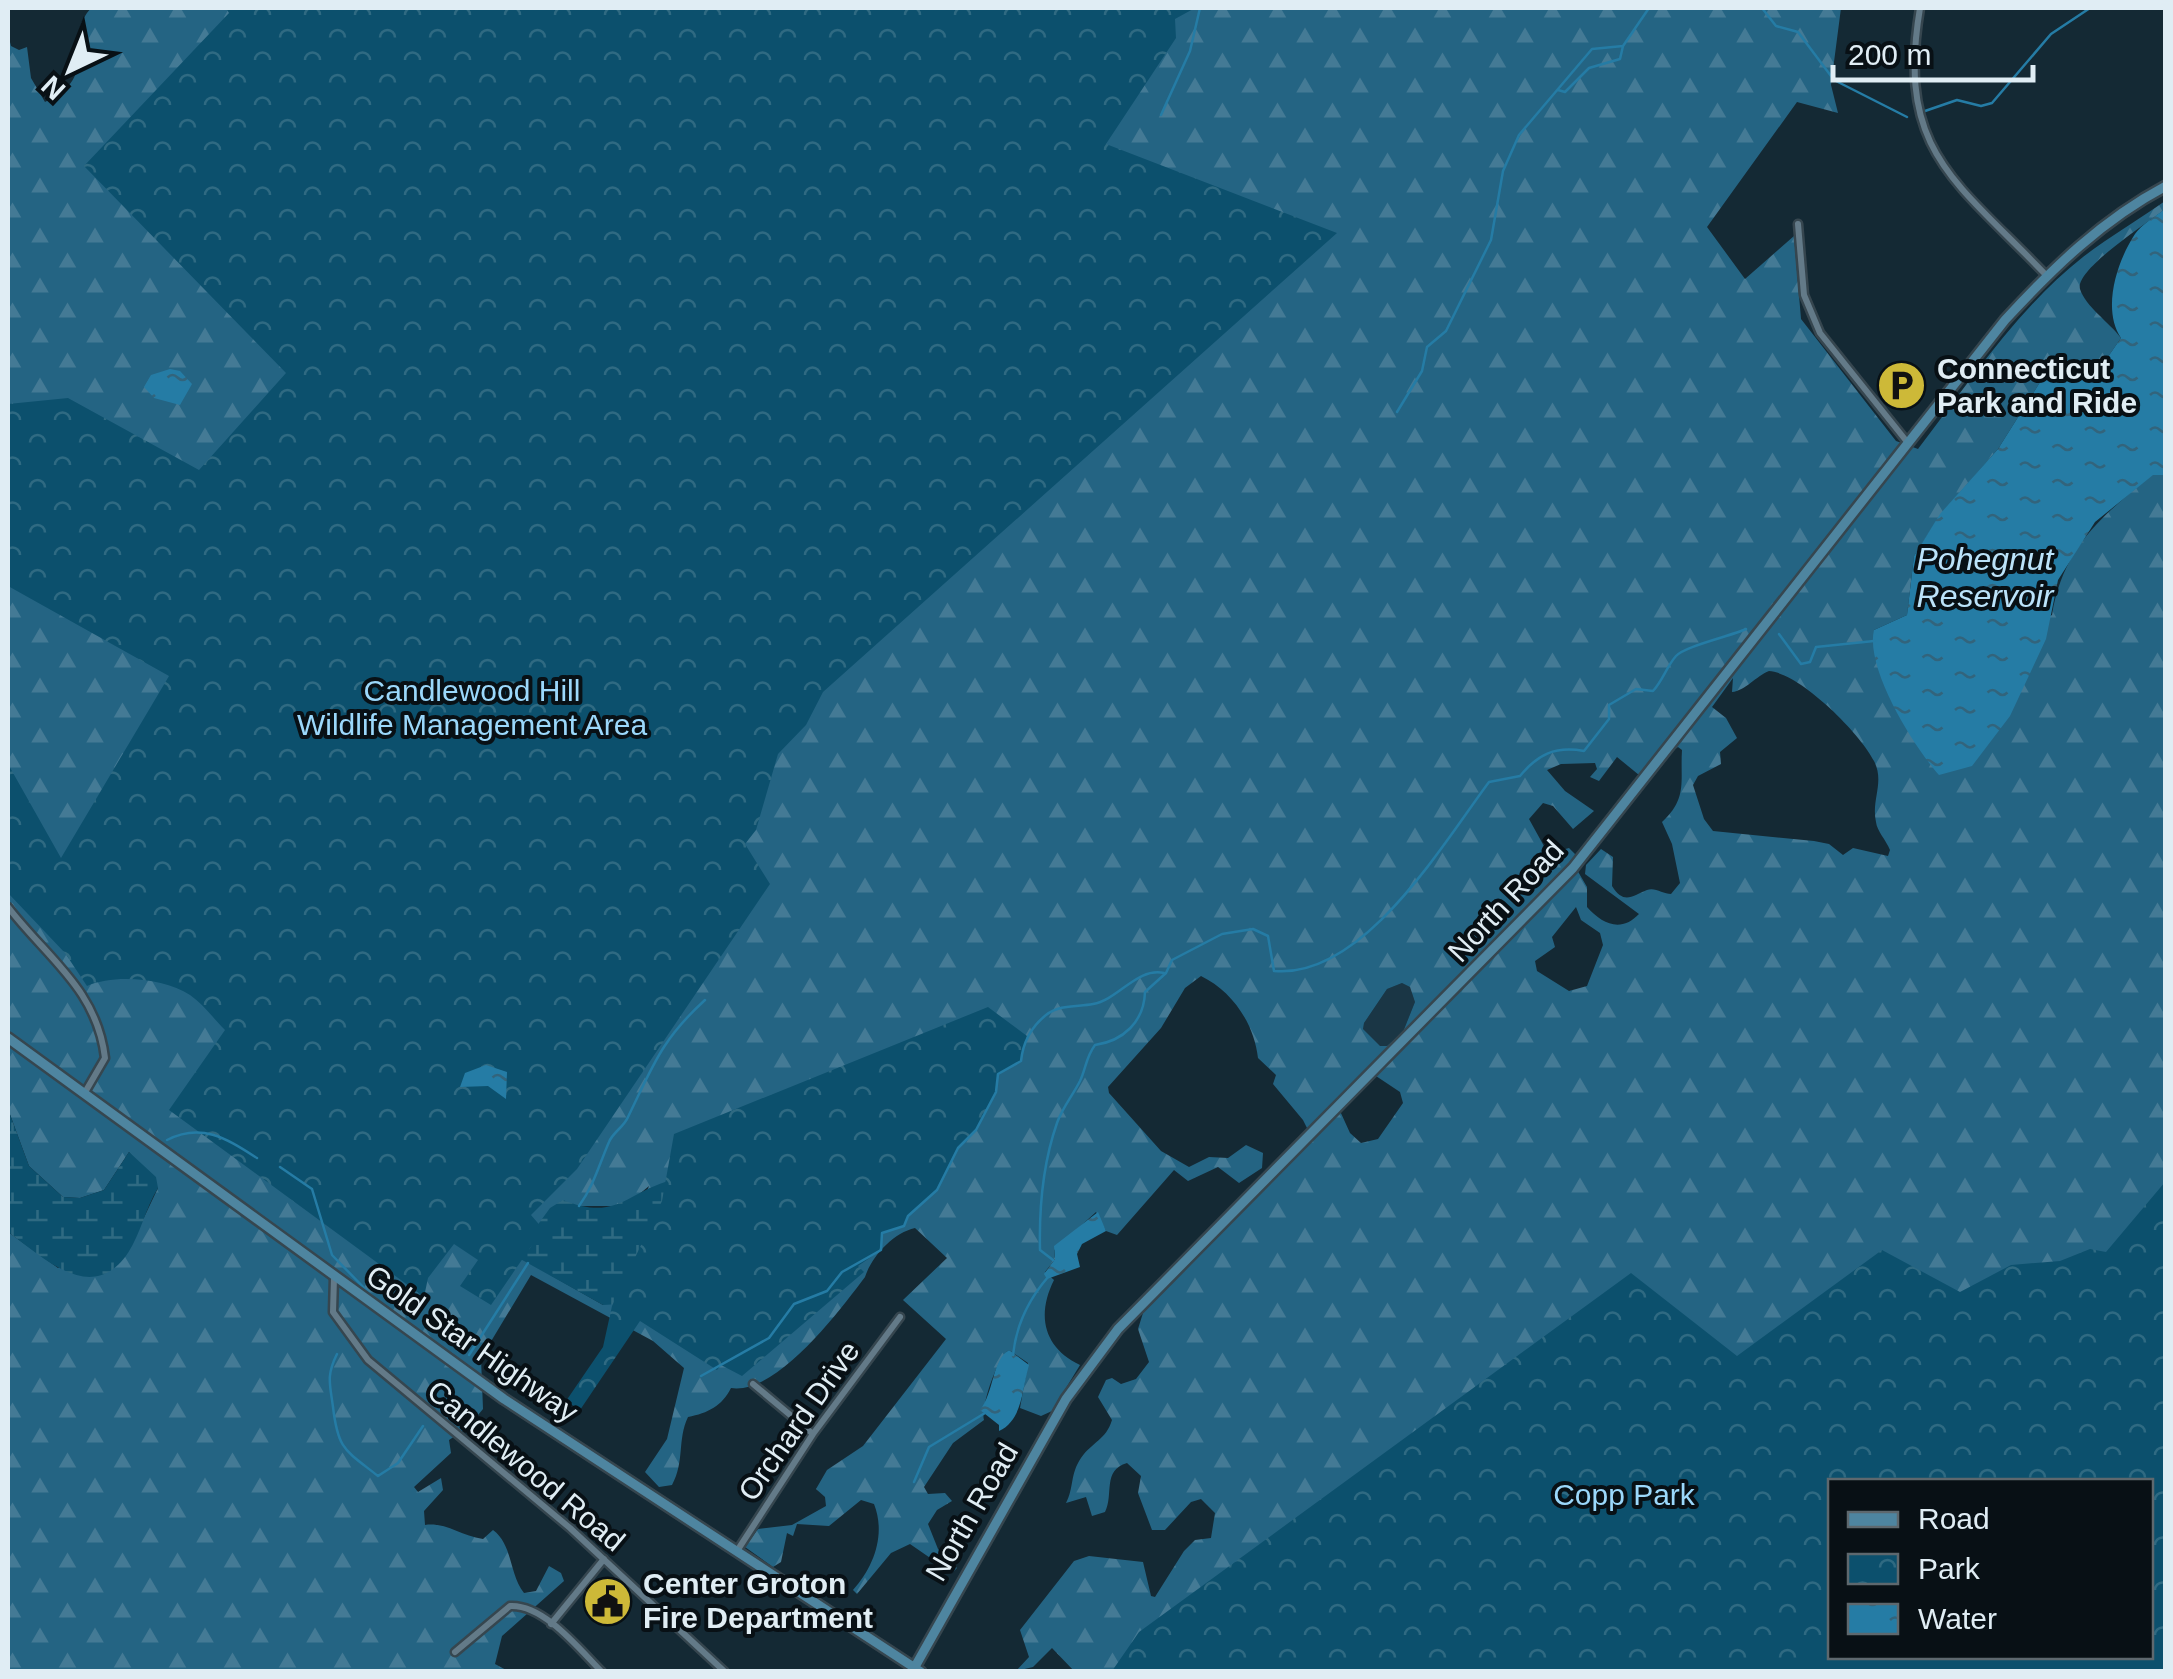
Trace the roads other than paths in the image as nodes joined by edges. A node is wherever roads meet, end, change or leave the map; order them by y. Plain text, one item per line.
1 (1920, 8) edge
2 (2166, 186) edge
3 (1798, 224) dead end
4 (2046, 276) junction
5 (1908, 442) junction
6 (8, 907) edge
7 (8, 1038) edge
8 (84, 1094) junction
9 (334, 1278) junction
10 (900, 1317) dead end
11 (753, 1384) dead end
12 (813, 1434) junction
13 (736, 1552) junction
14 (604, 1560) junction
15 (551, 1624) junction
16 (455, 1652) dead end
17 (916, 1670) edge
18 (602, 1672) edge
19 (725, 1672) edge

1 - 4 street
2 - 4 main road, North Road
3 - 5 street
4 - 5 main road, North Road
5 - 17 main road, North Road
6 - 8 street
7 - 8 main road, Gold Star Highway
8 - 9 main road, Gold Star Highway
9 - 13 main road, Gold Star Highway
9 - 14 street, Candlewood Road
10 - 12 street, Orchard Drive
11 - 12 street
12 - 13 street, Orchard Drive
13 - 17 main road, Gold Star Highway
14 - 15 street
14 - 19 street, Candlewood Road
15 - 16 street
15 - 18 street

